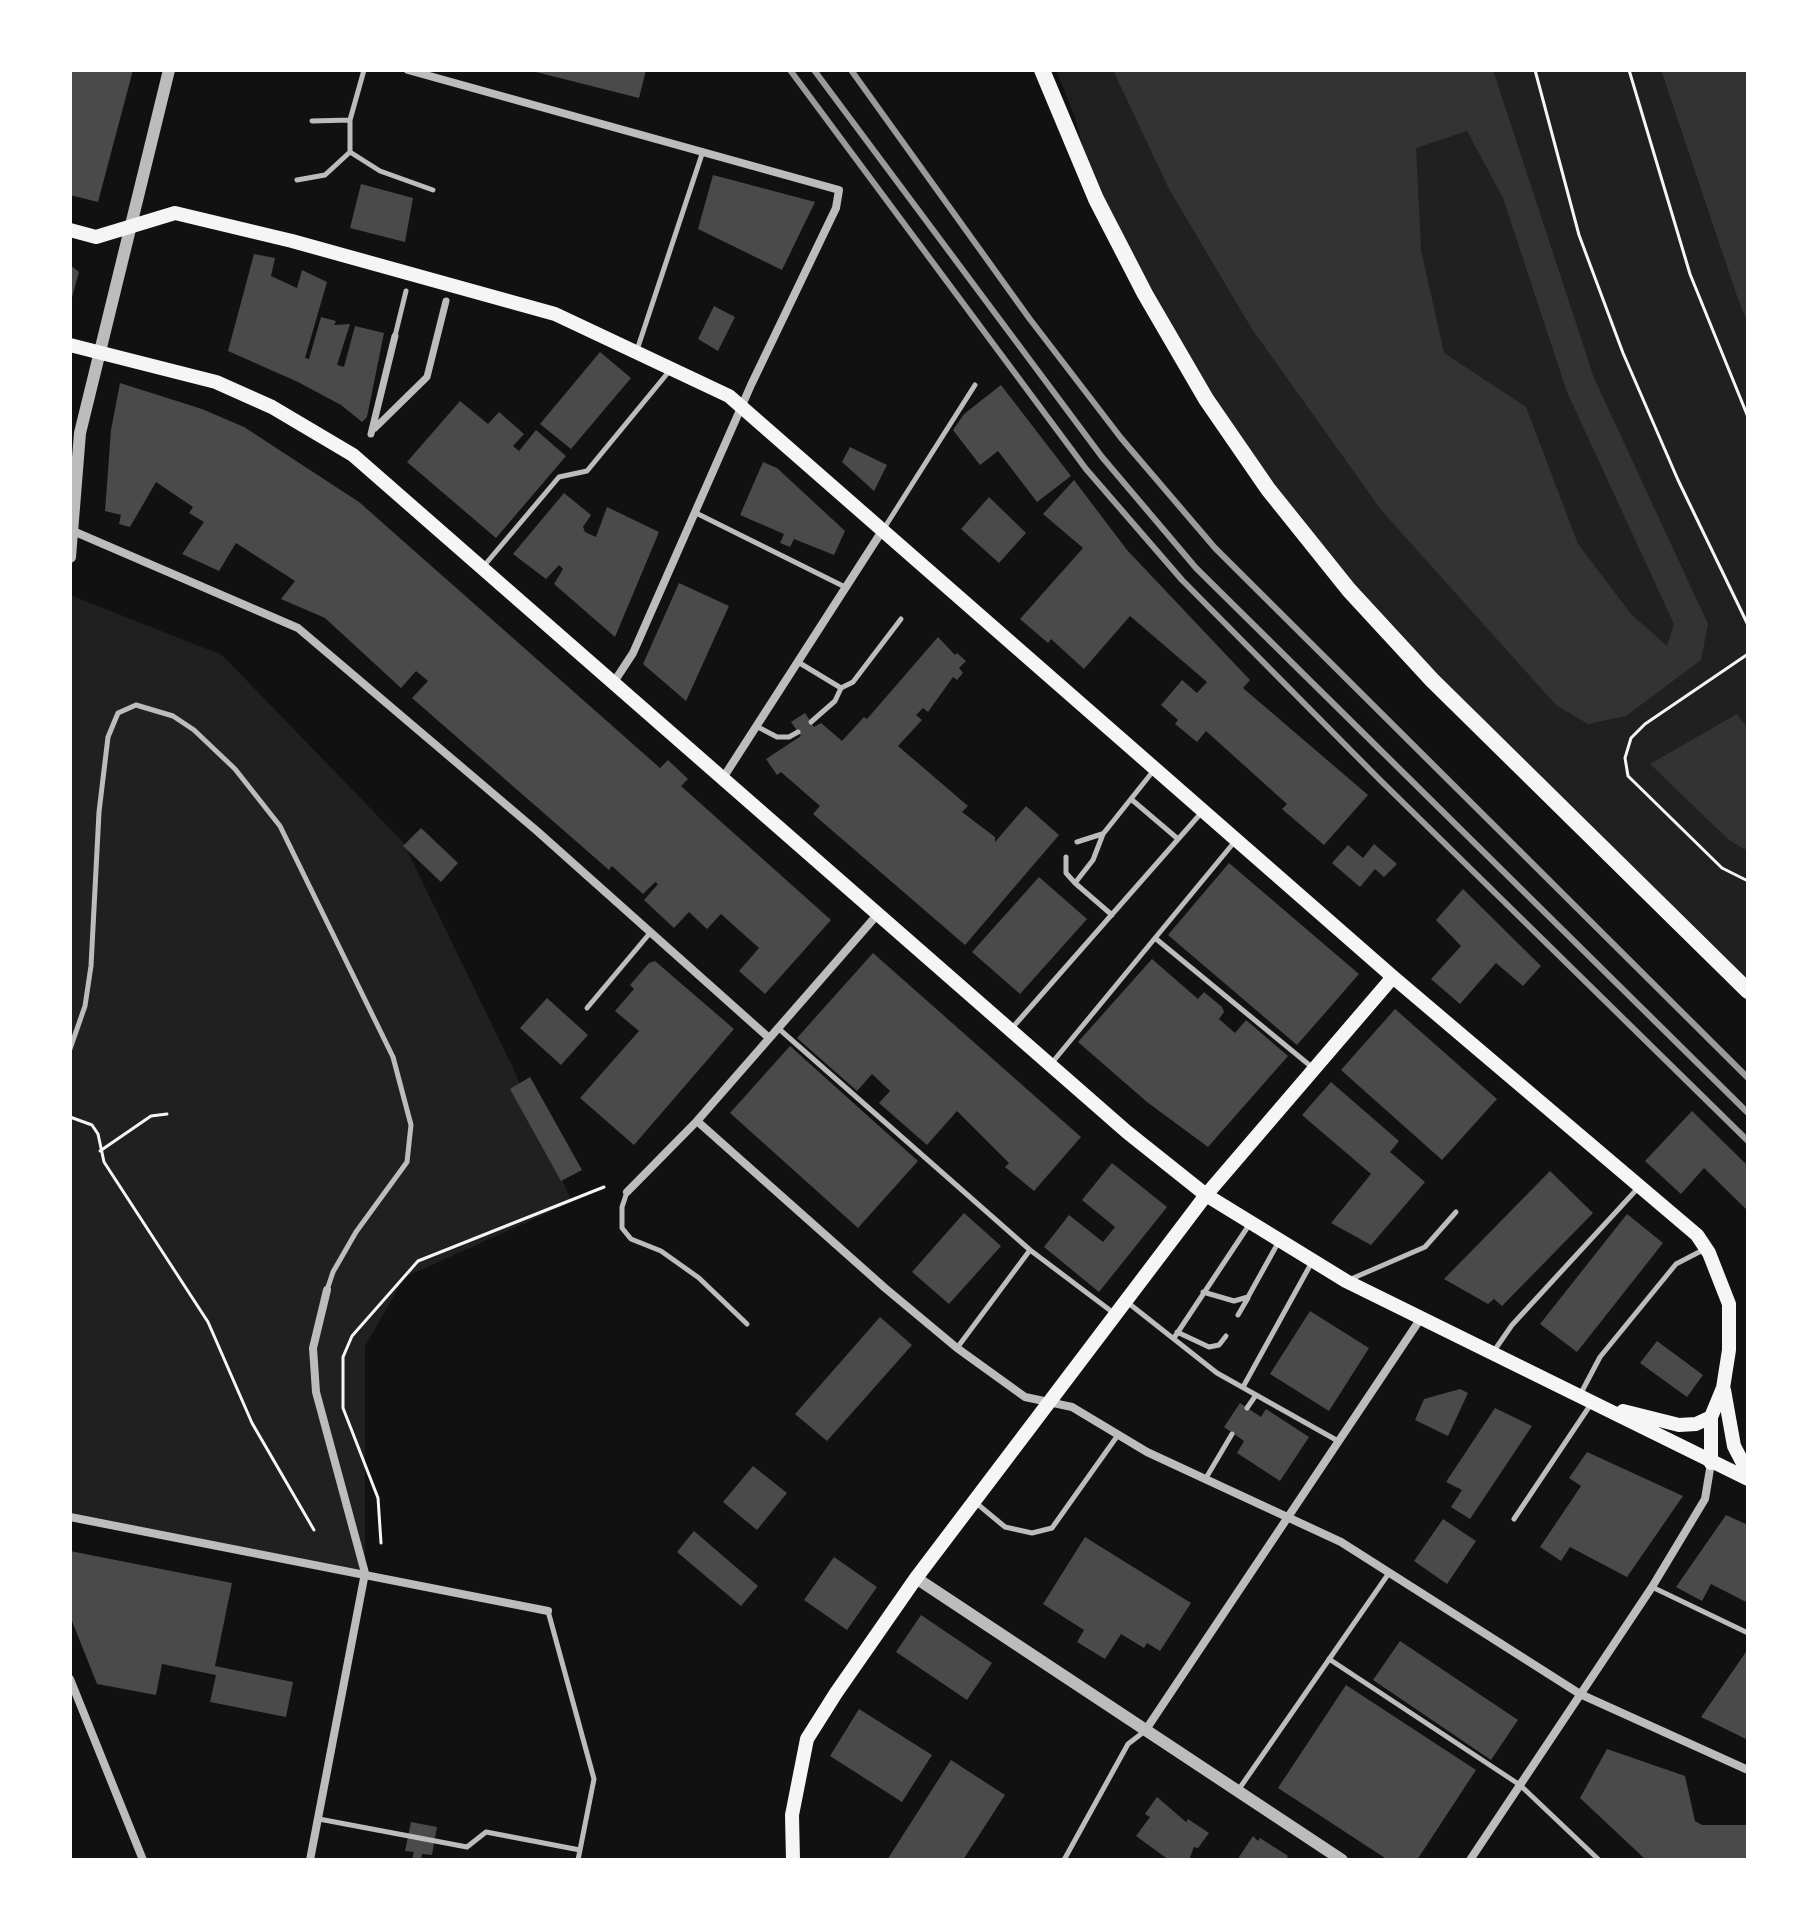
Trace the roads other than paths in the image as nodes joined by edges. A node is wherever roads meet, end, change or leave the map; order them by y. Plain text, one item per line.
1 (169, 70) edge
2 (364, 70) edge
3 (408, 70) edge
4 (1042, 70) edge
5 (350, 120) junction
6 (312, 121) dead end
7 (703, 151) junction
8 (350, 152) junction
9 (297, 180) dead end
10 (433, 190) dead end
11 (129, 228) junction
12 (70, 230) edge
13 (406, 291) dead end
14 (446, 301) dead end
15 (395, 336) joint
16 (70, 345) edge
17 (637, 351) junction
18 (99, 352) junction
19 (672, 369) junction
20 (975, 385) dead end
21 (742, 406) junction
22 (696, 513) junction
23 (73, 531) junction
24 (882, 531) junction
25 (70, 557) edge
26 (482, 568) junction
27 (846, 587) junction
28 (901, 619) dead end
29 (798, 662) junction
30 (614, 682) junction
31 (841, 688) junction
32 (811, 722) dead end
33 (756, 726) junction
34 (798, 732) dead end
35 (1154, 769) junction
36 (723, 778) junction
37 (1131, 799) junction
38 (1203, 812) junction
39 (1103, 834) junction
40 (1178, 839) junction
41 (1236, 840) junction
42 (1077, 842) dead end
43 (1066, 857) dead end
44 (1075, 883) junction
45 (877, 915) junction
46 (1112, 915) junction
47 (650, 933) junction
48 (1155, 938) junction
49 (1393, 977) junction
50 (1748, 991) edge
51 (587, 1008) dead end
52 (777, 1027) junction
53 (1011, 1030) junction
54 (768, 1037) junction
55 (70, 1049) edge
56 (1051, 1064) junction
57 (1314, 1069) junction
58 (697, 1121) junction
59 (1639, 1187) junction
60 (627, 1192) joint
61 (1206, 1195) junction
62 (1456, 1212) dead end
63 (1249, 1224) junction
64 (1278, 1243) junction
65 (1706, 1249) junction
66 (1030, 1250) junction
67 (1312, 1262) junction
68 (1346, 1281) junction
69 (327, 1290) joint
70 (1203, 1292) junction
71 (1248, 1297) junction
72 (1127, 1302) junction
73 (1117, 1315) junction
74 (1238, 1315) dead end
75 (1421, 1318) junction
76 (747, 1324) dead end
77 (1175, 1335) junction
78 (1226, 1336) dead end
79 (957, 1348) junction
80 (1492, 1354) junction
81 (1243, 1387) junction
82 (1723, 1388) junction
83 (1256, 1395) junction
84 (1585, 1400) junction
85 (1052, 1403) junction
86 (1247, 1408) dead end
87 (1711, 1417) junction
88 (1232, 1434) dead end
89 (1119, 1435) junction
90 (1338, 1441) junction
91 (1711, 1463) junction
92 (1748, 1476) edge
93 (1206, 1478) junction
94 (975, 1502) junction
95 (1288, 1515) junction
96 (70, 1517) edge
97 (1514, 1519) dead end
98 (365, 1573) junction
99 (1389, 1573) junction
100 (916, 1578) junction
101 (1652, 1587) junction
102 (548, 1611) joint
103 (1748, 1633) edge
104 (1329, 1659) junction
105 (70, 1679) edge
106 (1580, 1694) junction
107 (1145, 1731) junction
108 (1748, 1770) edge
109 (1520, 1785) junction
110 (1237, 1791) junction
111 (318, 1819) junction
112 (580, 1850) junction
113 (143, 1860) edge
114 (310, 1860) edge
115 (578, 1860) edge
116 (793, 1860) edge
117 (1064, 1860) edge
118 (1342, 1860) edge
119 (1470, 1860) edge
120 (1599, 1860) edge

1 - 11 street
2 - 5 lane
3 - 7 street
4 - 50 highway
5 - 6 lane
5 - 8 lane
7 - 17 lane
7 - 21 street
8 - 9 lane
8 - 10 lane
11 - 12 main road
11 - 17 main road
11 - 18 street
13 - 15 lane
14 - 15 street
16 - 18 main road
17 - 19 main road
18 - 23 street
18 - 26 main road
19 - 21 main road
19 - 26 lane
20 - 24 lane
21 - 22 street
21 - 24 main road
22 - 27 lane
22 - 30 street
23 - 25 street
23 - 47 street
24 - 27 street
24 - 35 main road
26 - 30 main road
27 - 29 street
28 - 31 lane
29 - 31 lane
29 - 33 street
30 - 36 main road
31 - 32 lane
33 - 34 lane
33 - 36 street
35 - 37 lane
35 - 38 main road
36 - 45 main road
37 - 39 lane
37 - 40 lane
38 - 40 lane
38 - 41 main road
39 - 42 lane
39 - 44 lane
40 - 46 lane
41 - 48 lane
41 - 49 main road
43 - 44 lane
44 - 46 lane
45 - 52 street
45 - 53 main road
46 - 53 lane
47 - 51 lane
47 - 54 street
48 - 56 lane
48 - 57 lane
49 - 57 main road
49 - 59 main road
52 - 54 street
52 - 66 lane
53 - 56 main road
54 - 58 street
55 - 69 lane
56 - 61 main road
57 - 61 main road
58 - 60 street
58 - 79 street
59 - 65 main road
59 - 80 lane
60 - 76 lane
61 - 63 main road
61 - 72 main road
62 - 68 lane
63 - 64 main road
63 - 70 lane
64 - 67 main road
64 - 71 lane
65 - 82 main road
65 - 84 lane
66 - 73 lane
66 - 79 lane
67 - 68 main road
67 - 81 lane
68 - 75 main road
69 - 98 street
70 - 71 lane
70 - 77 lane
71 - 74 lane
72 - 73 main road
72 - 77 lane
73 - 85 main road
75 - 80 main road
75 - 90 street
77 - 78 lane
77 - 81 lane
79 - 85 street
80 - 84 main road
81 - 83 lane
82 - 87 main road
82 - 92 main road
83 - 86 lane
83 - 90 lane
84 - 87 main road
84 - 91 main road
84 - 97 lane
85 - 89 street
85 - 94 main road
87 - 91 main road
88 - 93 lane
89 - 93 street
89 - 94 lane
90 - 95 street
91 - 92 main road
91 - 101 street
93 - 95 street
94 - 100 main road
95 - 99 street
95 - 107 street
96 - 98 street
98 - 102 street
98 - 111 street
99 - 104 lane
99 - 106 street
100 - 107 street
100 - 116 main road
101 - 103 lane
101 - 106 street
102 - 112 lane
104 - 109 lane
104 - 110 lane
105 - 113 street
106 - 108 street
106 - 109 street
107 - 110 street
107 - 117 lane
109 - 119 street
109 - 120 lane
110 - 118 street
111 - 112 lane
111 - 114 street
112 - 115 lane

